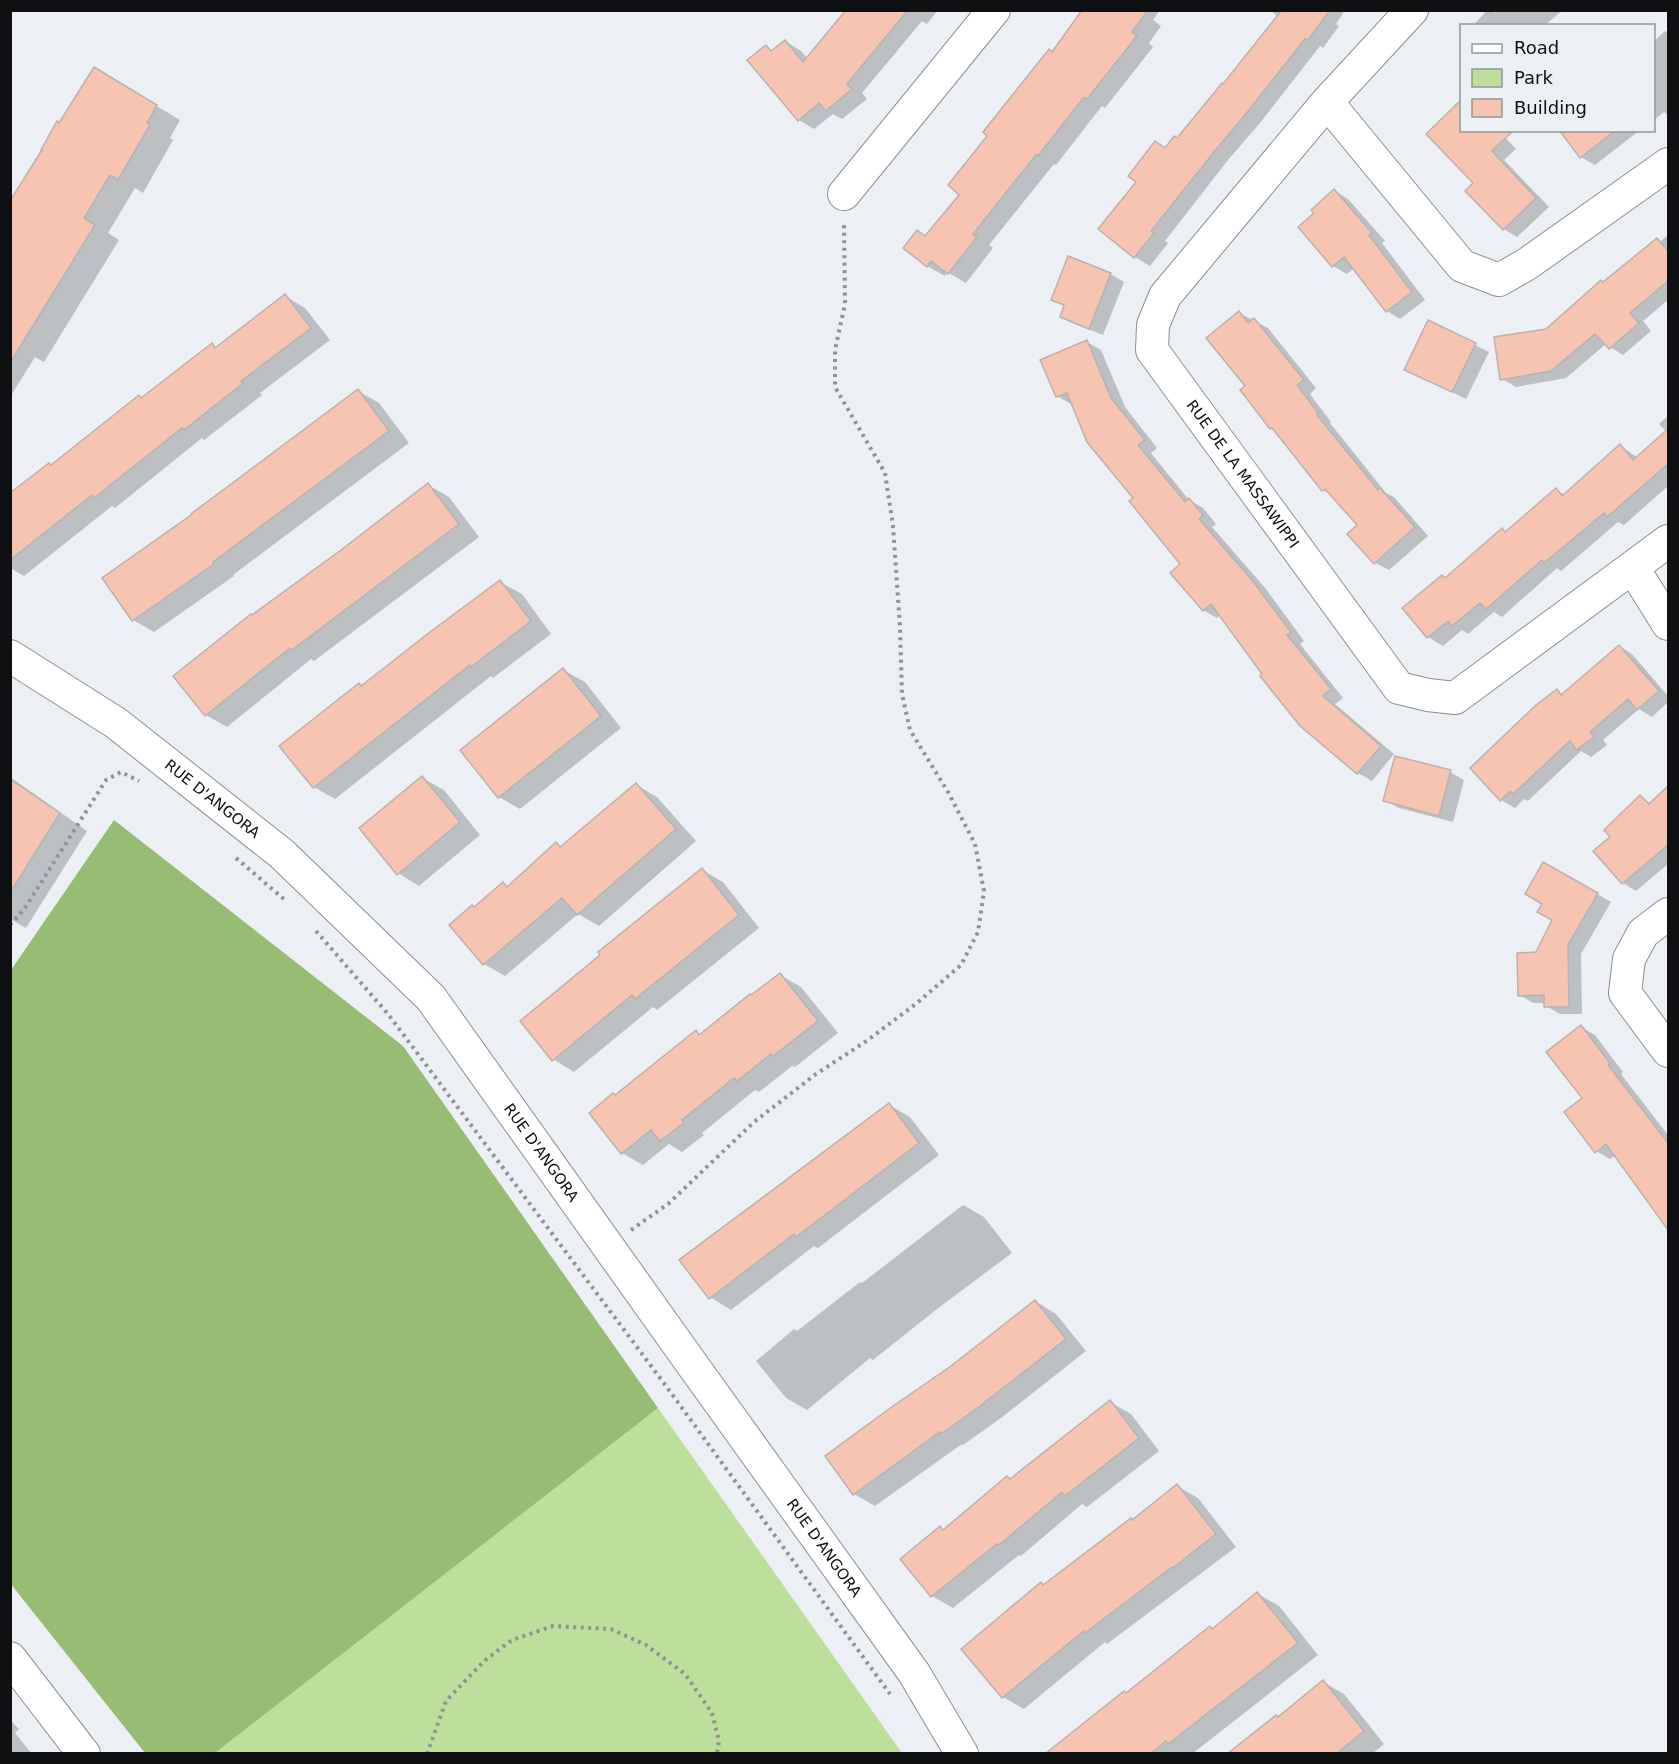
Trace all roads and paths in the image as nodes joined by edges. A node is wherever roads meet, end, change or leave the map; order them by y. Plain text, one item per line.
1 (994, 10) edge
2 (1412, 10) edge
3 (1327, 102) junction
4 (1668, 164) edge
5 (844, 194) joint
6 (1668, 542) edge
7 (1633, 568) junction
8 (1668, 624) edge
9 (10, 656) edge
10 (140, 781) dead end
11 (228, 851) dead end
12 (289, 904) dead end
13 (1668, 914) edge
14 (10, 925) edge
15 (314, 928) dead end
16 (1668, 1051) edge
17 (625, 1234) dead end
18 (10, 1658) edge
19 (895, 1701) dead end
20 (84, 1754) edge
21 (427, 1754) edge
22 (717, 1754) edge
23 (962, 1754) edge

1 - 5 street
2 - 3 street, RUE DE LA MASSAWIPPI
3 - 4 street
3 - 7 street, RUE DE LA MASSAWIPPI
5 - 17 path
6 - 7 street, RUE DE LA MASSAWIPPI
7 - 8 street
9 - 23 street, RUE D'ANGORA
10 - 14 path
11 - 12 path
13 - 16 street
15 - 19 path
18 - 20 street
21 - 22 path

